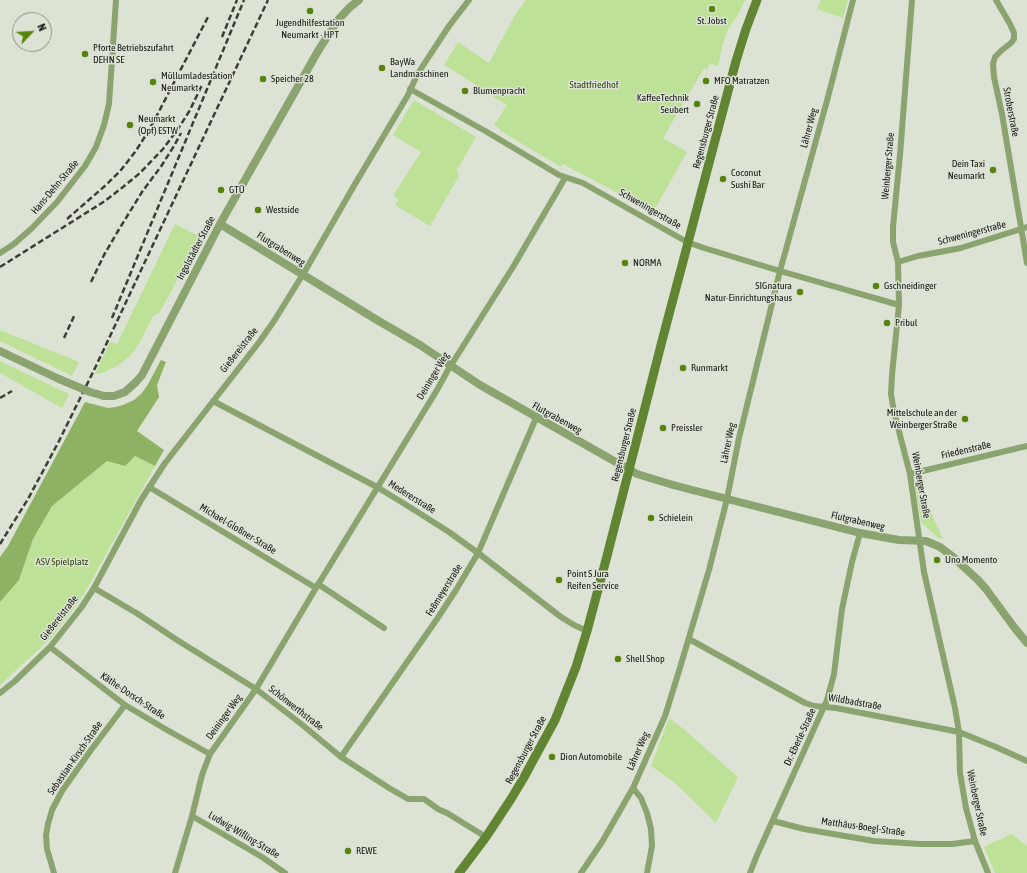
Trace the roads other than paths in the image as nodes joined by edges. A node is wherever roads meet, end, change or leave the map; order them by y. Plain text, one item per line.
1 (116, 0) edge
2 (359, 0) edge
3 (469, 0) edge
4 (758, 0) edge
5 (853, 0) edge
6 (912, 0) edge
7 (996, 0) edge
8 (410, 89) junction
9 (565, 178) junction
10 (220, 224) junction
11 (1024, 228) edge
12 (688, 242) junction
13 (0, 253) edge
14 (898, 262) junction
15 (1027, 263) edge
16 (780, 271) junction
17 (303, 275) junction
18 (898, 305) junction
19 (0, 351) edge
20 (451, 366) junction
21 (213, 400) junction
22 (536, 418) junction
23 (1027, 446) edge
24 (629, 469) junction
25 (910, 474) junction
26 (149, 487) junction
27 (377, 487) junction
28 (727, 499) junction
29 (860, 533) junction
30 (920, 541) junction
31 (478, 553) junction
32 (317, 586) junction
33 (94, 588) junction
34 (384, 628) dead end
35 (587, 631) junction
36 (689, 639) junction
37 (1027, 643) edge
38 (50, 647) junction
39 (256, 690) junction
40 (0, 693) edge
41 (125, 705) junction
42 (825, 707) junction
43 (959, 732) junction
44 (210, 754) junction
45 (341, 757) junction
46 (1027, 761) edge
47 (633, 788) junction
48 (192, 816) junction
49 (773, 820) junction
50 (486, 836) junction
51 (975, 841) junction
52 (54, 873) edge
53 (175, 873) edge
54 (285, 873) edge
55 (459, 873) edge
56 (581, 873) edge
57 (647, 873) edge
58 (750, 873) edge
59 (988, 873) edge

1 - 13 street, Hans-Dehn-Straße
2 - 10 street, Ingolstädter Straße
3 - 8 street, Gießereistraße
4 - 12 main road, Regensburger Straße
5 - 16 street, Lährer Weg
6 - 14 street, Weinberger Straße
7 - 11 street, Stroberstraße
8 - 9 street, Schweningerstraße
8 - 17 street, Gießereistraße
9 - 12 street, Schweningerstraße
9 - 20 street, Deininger Weg
10 - 17 street, Flutgrabenweg
10 - 19 street, Ingolstädter Straße, bridge
11 - 14 street, Schweningerstraße
11 - 15 street, Stroberstraße
12 - 16 street, Schweningerstraße
12 - 24 main road, Regensburger Straße
14 - 18 street, Weinberger Straße
16 - 18 street, Schweningerstraße
16 - 28 street, Lährer Weg
17 - 20 street, Flutgrabenweg
17 - 21 street, Gießereistraße
18 - 25 street, Weinberger Straße
20 - 22 street, Flutgrabenweg
20 - 27 street, Deininger Weg
21 - 26 street, Gießereistraße
21 - 27 street, Medererstraße
22 - 24 street, Flutgrabenweg
22 - 31 street, Feßmeyerstraße
23 - 25 street, Friedenstraße
24 - 28 street, Flutgrabenweg
24 - 35 main road, Regensburger Straße
25 - 30 street, Weinberger Straße
26 - 32 street, Michael-Gloßner-Straße
26 - 33 street, Gießereistraße
27 - 31 street, Medererstraße
27 - 32 street, Deininger Weg
28 - 29 street, Flutgrabenweg
28 - 36 street, Lährer Weg
29 - 30 street, Flutgrabenweg
29 - 42 street, Dr.-Eberle-Straße
30 - 37 street, Flutgrabenweg
30 - 43 street, Weinberger Straße
31 - 35 street, Medererstraße
31 - 45 street, Feßmeyerstraße
32 - 34 street
32 - 39 street, Deininger Weg
33 - 38 street, Gießereistraße
33 - 39 street, Schönwerthstraße
35 - 50 main road, Regensburger Straße
36 - 42 street, Wildbadstraße
36 - 47 street, Lährer Weg
38 - 40 street, Gießereistraße
38 - 41 street, Käthe-Dorsch-Straße
39 - 44 street, Deininger Weg
39 - 45 street, Schönwerthstraße
41 - 44 street, Käthe-Dorsch-Straße
41 - 52 street, Sebastian-Kirsch-Straße
42 - 43 street, Wildbadstraße
42 - 49 street, Dr.-Eberle-Straße
43 - 46 street, Wildbadstraße
43 - 51 street, Weinberger Straße
44 - 48 street, Deininger Weg
45 - 50 street, Schönwerthstraße
47 - 56 street, Lährer Weg
47 - 57 street
48 - 53 street, Deininger Weg
48 - 54 street, Ludwig-Wifling-Straße
49 - 51 street, Matthäus-Boegl-Straße
49 - 58 street, Dr.-Eberle-Straße
50 - 55 main road, Regensburger Straße
51 - 59 street, Weinberger Straße

